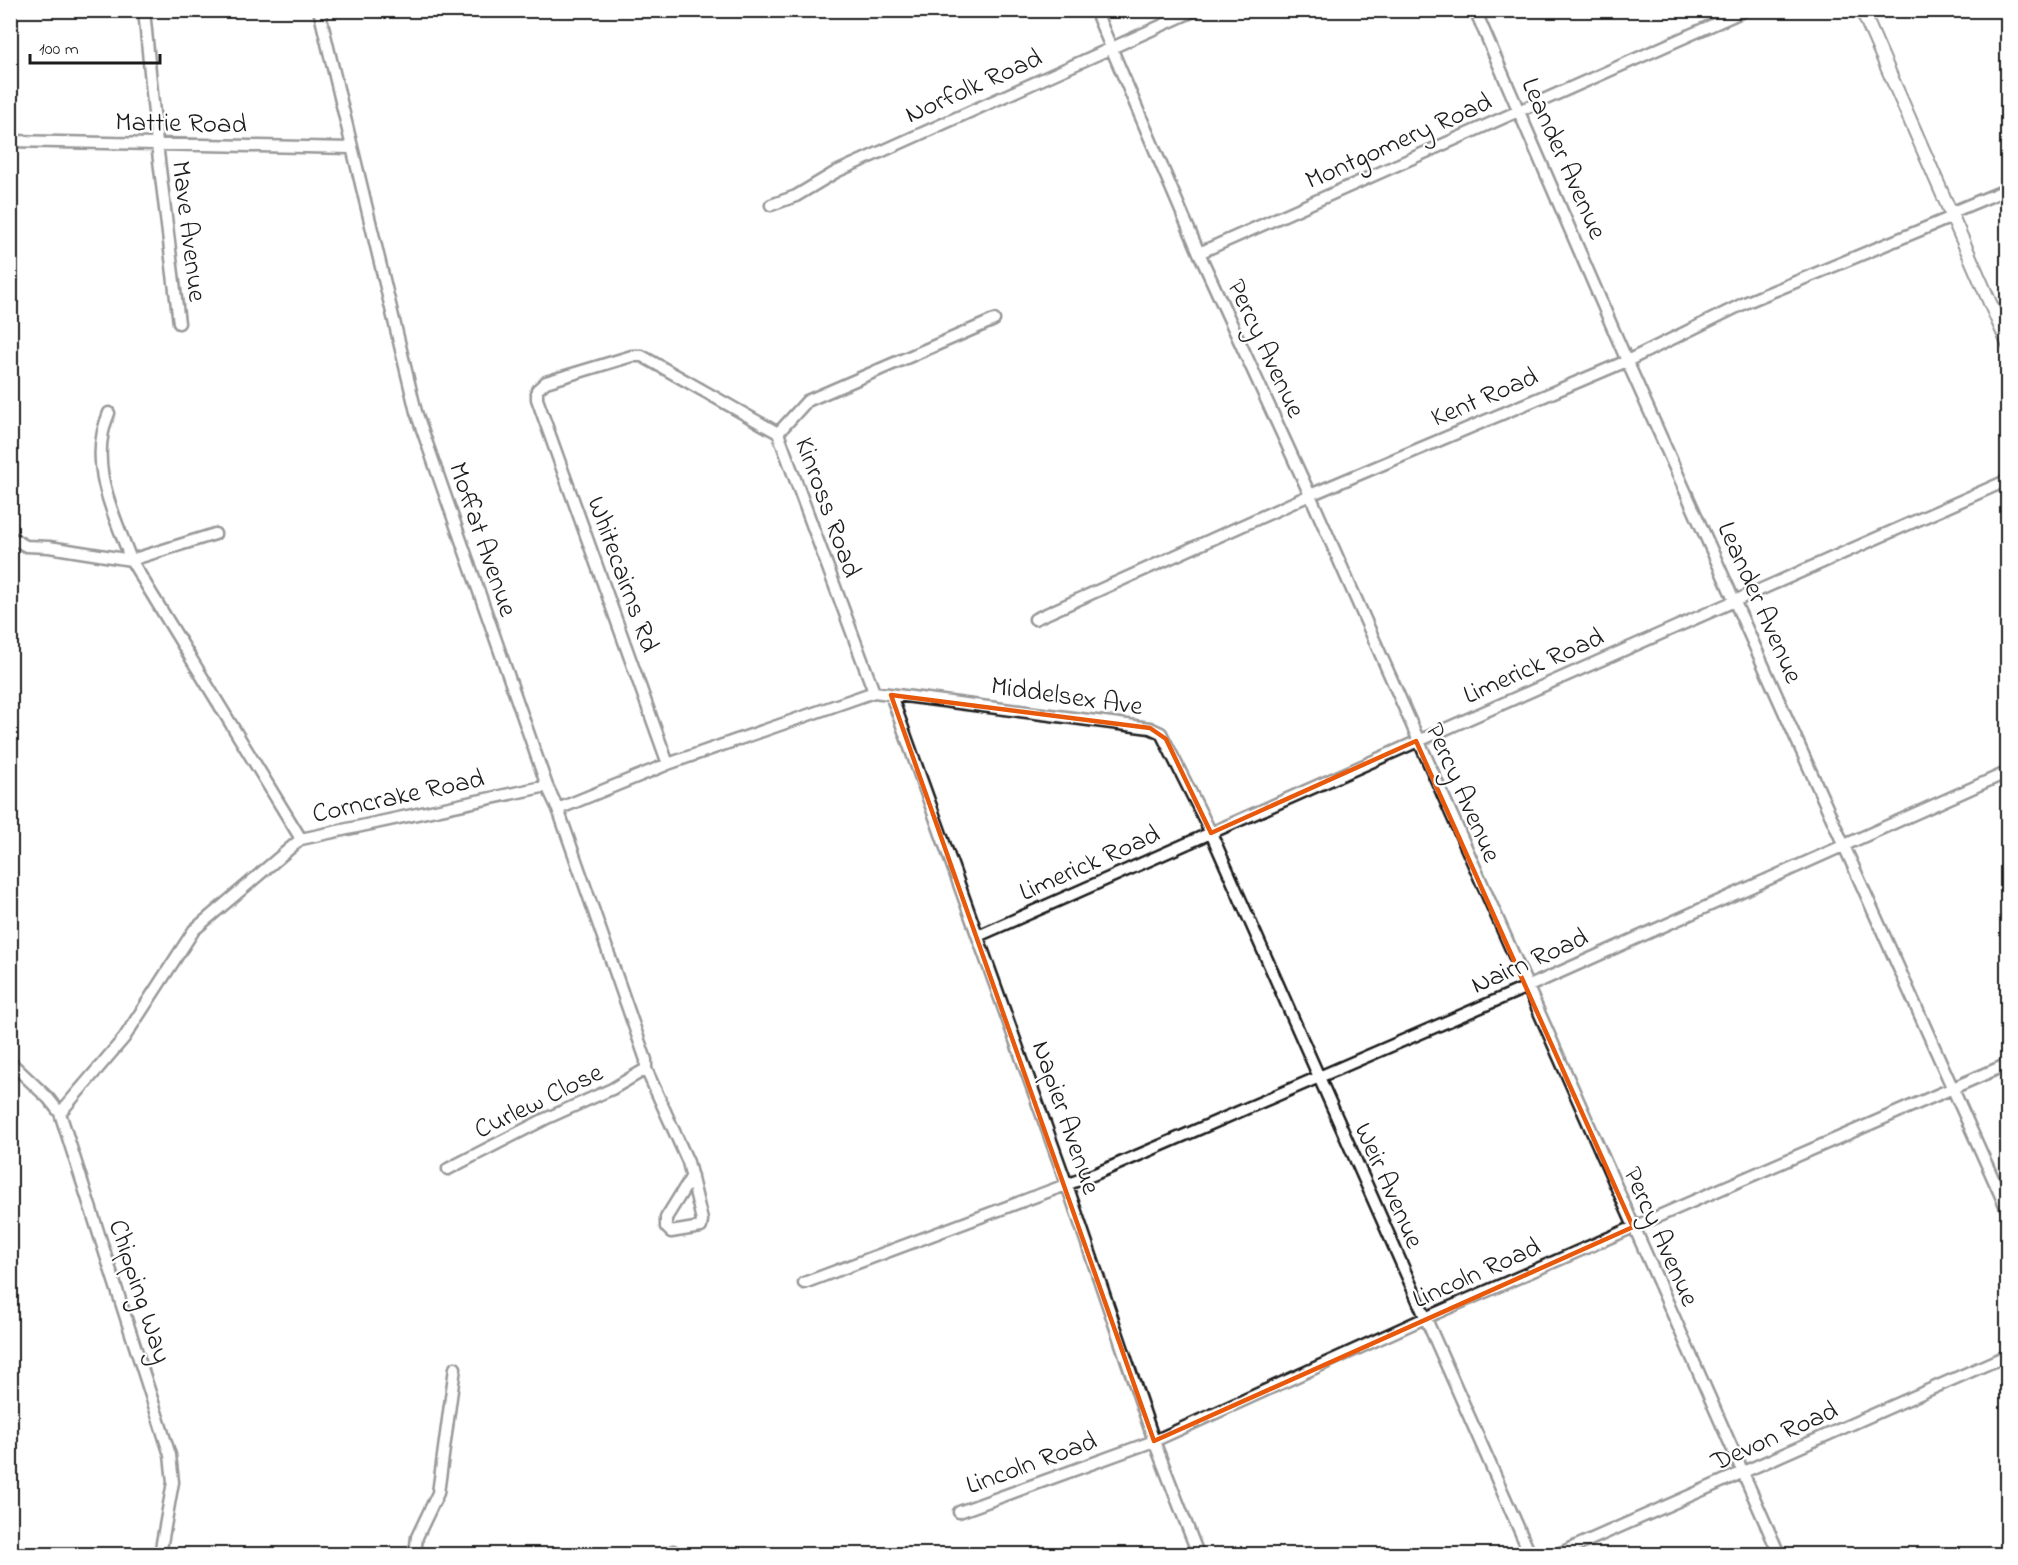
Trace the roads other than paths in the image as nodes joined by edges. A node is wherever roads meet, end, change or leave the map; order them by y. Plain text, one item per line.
1 (144, 10) edge
2 (320, 10) edge
3 (1095, 10) edge
4 (1196, 10) edge
5 (1475, 10) edge
6 (1746, 10) edge
7 (1862, 10) edge
8 (1110, 48) junction
9 (1520, 110) junction
10 (10, 141) edge
11 (157, 144) junction
12 (351, 148) junction
13 (2007, 189) edge
14 (771, 205) dead end
15 (1951, 215) junction
16 (1199, 253) junction
17 (994, 320) dead end
18 (179, 323) dead end
19 (2007, 344) edge
20 (1627, 361) junction
21 (108, 413) dead end
22 (778, 433) junction
23 (2007, 480) edge
24 (1310, 495) junction
25 (215, 534) dead end
26 (10, 537) edge
27 (131, 560) junction
28 (1736, 600) junction
29 (1035, 619) dead end
30 (874, 692) junction
31 (891, 695) junction
32 (1416, 741) junction
33 (668, 764) junction
34 (2007, 772) edge
35 (548, 786) junction
36 (558, 809) junction
37 (1211, 832) junction
38 (301, 840) junction
39 (1843, 845) junction
40 (978, 936) junction
41 (1527, 987) junction
42 (10, 1062) edge
43 (2007, 1064) edge
44 (646, 1069) junction
45 (1318, 1078) junction
46 (1953, 1088) junction
47 (60, 1113) junction
48 (448, 1169) dead end
49 (692, 1176) junction
50 (1067, 1185) junction
51 (2007, 1212) edge
52 (1633, 1227) junction
53 (804, 1283) dead end
54 (1425, 1318) junction
55 (2007, 1355) edge
56 (455, 1368) dead end
57 (1154, 1441) junction
58 (1744, 1473) junction
59 (959, 1512) dead end
60 (160, 1554) edge
61 (415, 1554) edge
62 (1198, 1554) edge
63 (1530, 1554) edge
64 (1557, 1554) edge
65 (1779, 1554) edge

1 - 11 street, Mave Avenue
2 - 12 street, Moffat Avenue
3 - 8 street, Percy Avenue
4 - 8 street, Norfolk Road
5 - 9 street, Leander Avenue
6 - 9 street, Montgomery Road
7 - 15 main road
8 - 14 street, Norfolk Road
8 - 16 street, Percy Avenue
9 - 16 street, Montgomery Road
9 - 20 street, Leander Avenue
10 - 11 street, Mattie Road
11 - 12 street, Mattie Road
11 - 18 street, Mave Avenue
12 - 35 street, Moffat Avenue
13 - 15 street, Kent Road
15 - 19 main road
15 - 20 street, Kent Road
16 - 24 street, Percy Avenue
17 - 22 street, Kinross Road
20 - 24 street, Kent Road
20 - 28 street, Leander Avenue
21 - 27 street
22 - 30 street, Kinross Road
22 - 33 street, Whitecairns Rd
23 - 28 street, Limerick Road
24 - 29 street, Kent Road
24 - 32 street, Percy Avenue
25 - 27 street
26 - 27 street
27 - 38 street
28 - 32 street, Limerick Road
28 - 39 street, Leander Avenue
30 - 31 street, Middelsex Ave
30 - 33 street
31 - 37 street, Middelsex Ave
31 - 40 street, Napier Avenue
32 - 37 street, Limerick Road
32 - 41 street, Percy Avenue
33 - 36 street
34 - 39 street, Nairn Road
35 - 36 street, Moffat Avenue
35 - 38 street, Corncrake Road
36 - 44 street, Moffat Avenue
37 - 40 street, Limerick Road
37 - 45 street, Weir Avenue
38 - 47 street, Corncrake Road
39 - 41 street, Nairn Road
39 - 46 street, Leander Avenue
40 - 50 street, Napier Avenue
41 - 45 street, Nairn Road
41 - 52 street, Percy Avenue
42 - 47 street, Chipping Way
43 - 46 street, Lincoln Road
44 - 48 street, Curlew Close
44 - 49 street, Moffat Avenue
45 - 50 street, Nairn Road
45 - 54 street, Weir Avenue
46 - 51 street, Leander Avenue
46 - 52 street, Lincoln Road
47 - 60 street, Chipping Way
49 - 49 street, Moffat Avenue
50 - 53 street, Nairn Road
50 - 57 street, Napier Avenue
52 - 54 street, Lincoln Road
52 - 58 street, Percy Avenue
54 - 57 street, Lincoln Road
54 - 63 street, Weir Avenue
55 - 58 street, Devon Road
56 - 61 street
57 - 59 street, Lincoln Road
57 - 62 street, Napier Avenue
58 - 64 street, Devon Road
58 - 65 street, Percy Avenue

